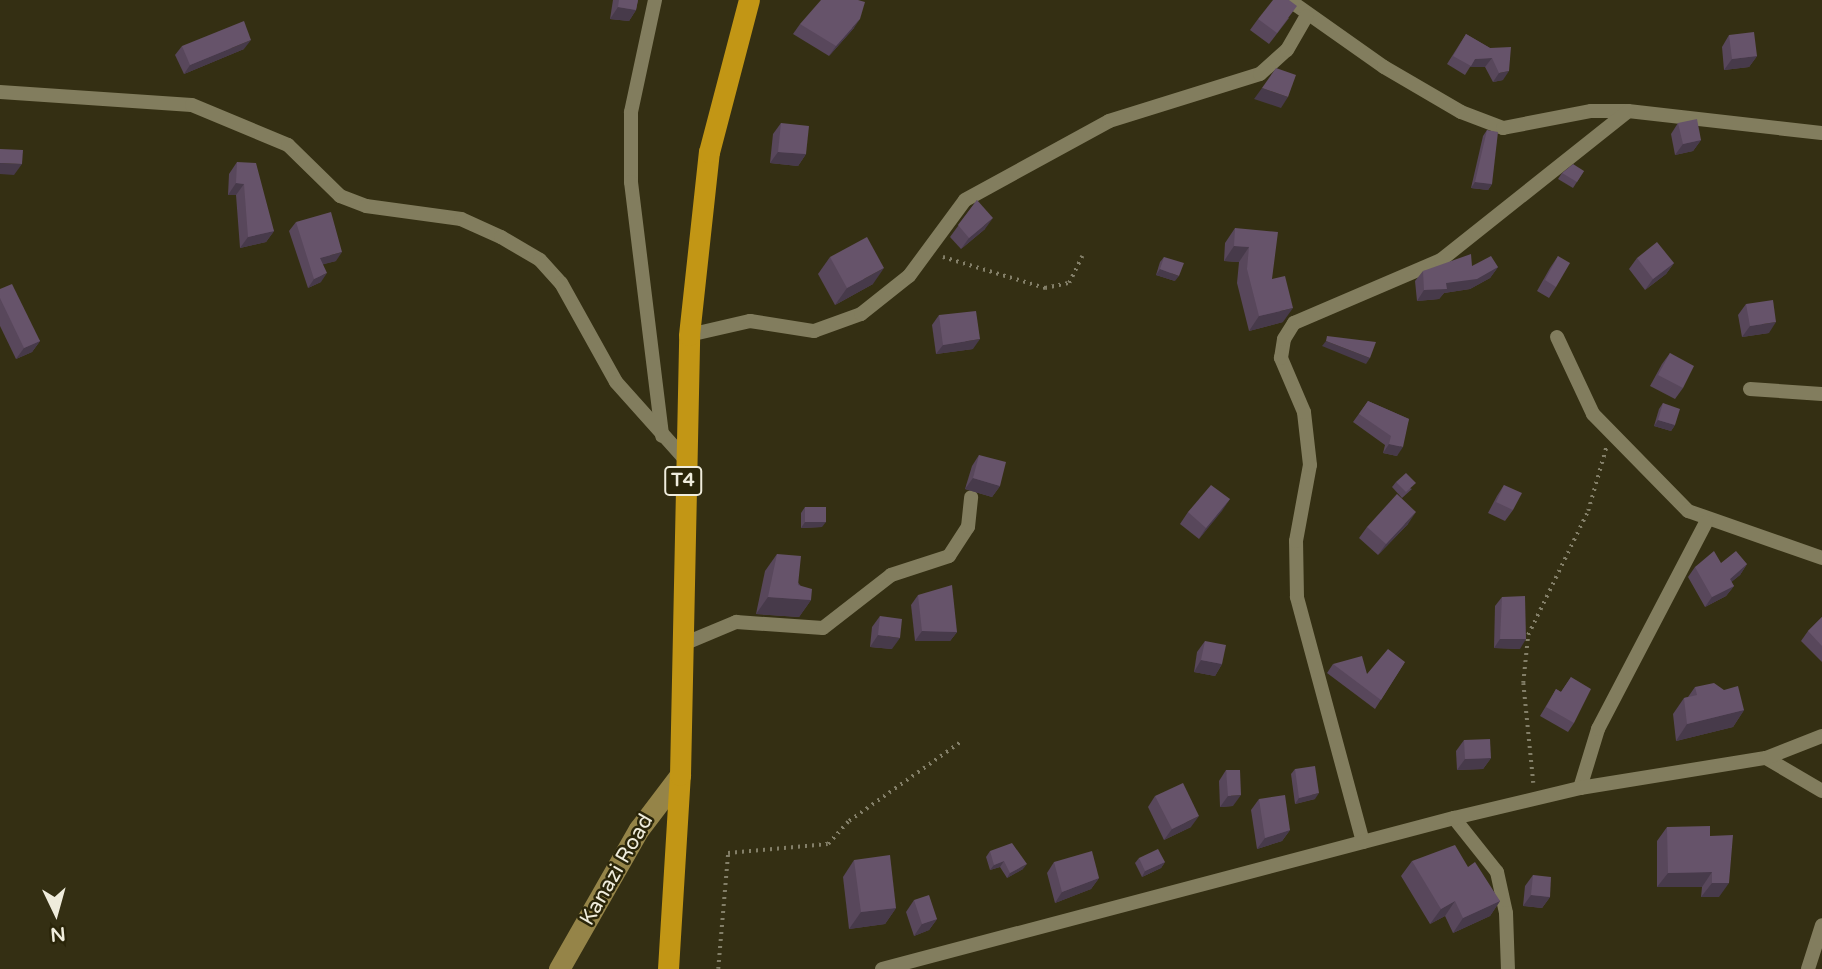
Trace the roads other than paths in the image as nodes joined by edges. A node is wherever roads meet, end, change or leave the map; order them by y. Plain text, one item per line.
1 (655, 0) edge
2 (749, 0) edge
3 (1289, 0) edge
4 (1307, 16) junction
5 (0, 92) edge
6 (1628, 111) junction
7 (1822, 133) edge
8 (689, 335) junction
9 (1557, 337) dead end
10 (1749, 389) dead end
11 (1822, 394) edge
12 (662, 436) junction
13 (684, 458) junction
14 (971, 497) dead end
15 (1706, 522) junction
16 (1822, 558) edge
17 (681, 645) junction
18 (1822, 736) edge
19 (1766, 758) junction
20 (680, 775) junction
21 (1580, 788) junction
22 (1822, 790) edge
23 (1454, 818) junction
24 (1363, 842) junction
25 (1822, 925) edge
26 (559, 969) edge
27 (668, 969) edge
28 (882, 969) edge
29 (1508, 969) edge
30 (1808, 969) edge

1 - 12 street
2 - 8 highway, T4
3 - 4 street
4 - 6 street
4 - 8 street
5 - 12 street
6 - 7 street
6 - 24 street
8 - 13 highway, T4
9 - 15 street
10 - 11 street
12 - 13 street
13 - 17 highway, T4
14 - 17 street
15 - 16 street
15 - 21 street
17 - 20 highway, T4
18 - 19 street
19 - 21 street
19 - 22 street
20 - 26 main road, Kanazi Road
20 - 27 highway, T4
21 - 23 street
23 - 24 street
23 - 29 street
24 - 28 street
25 - 30 street

